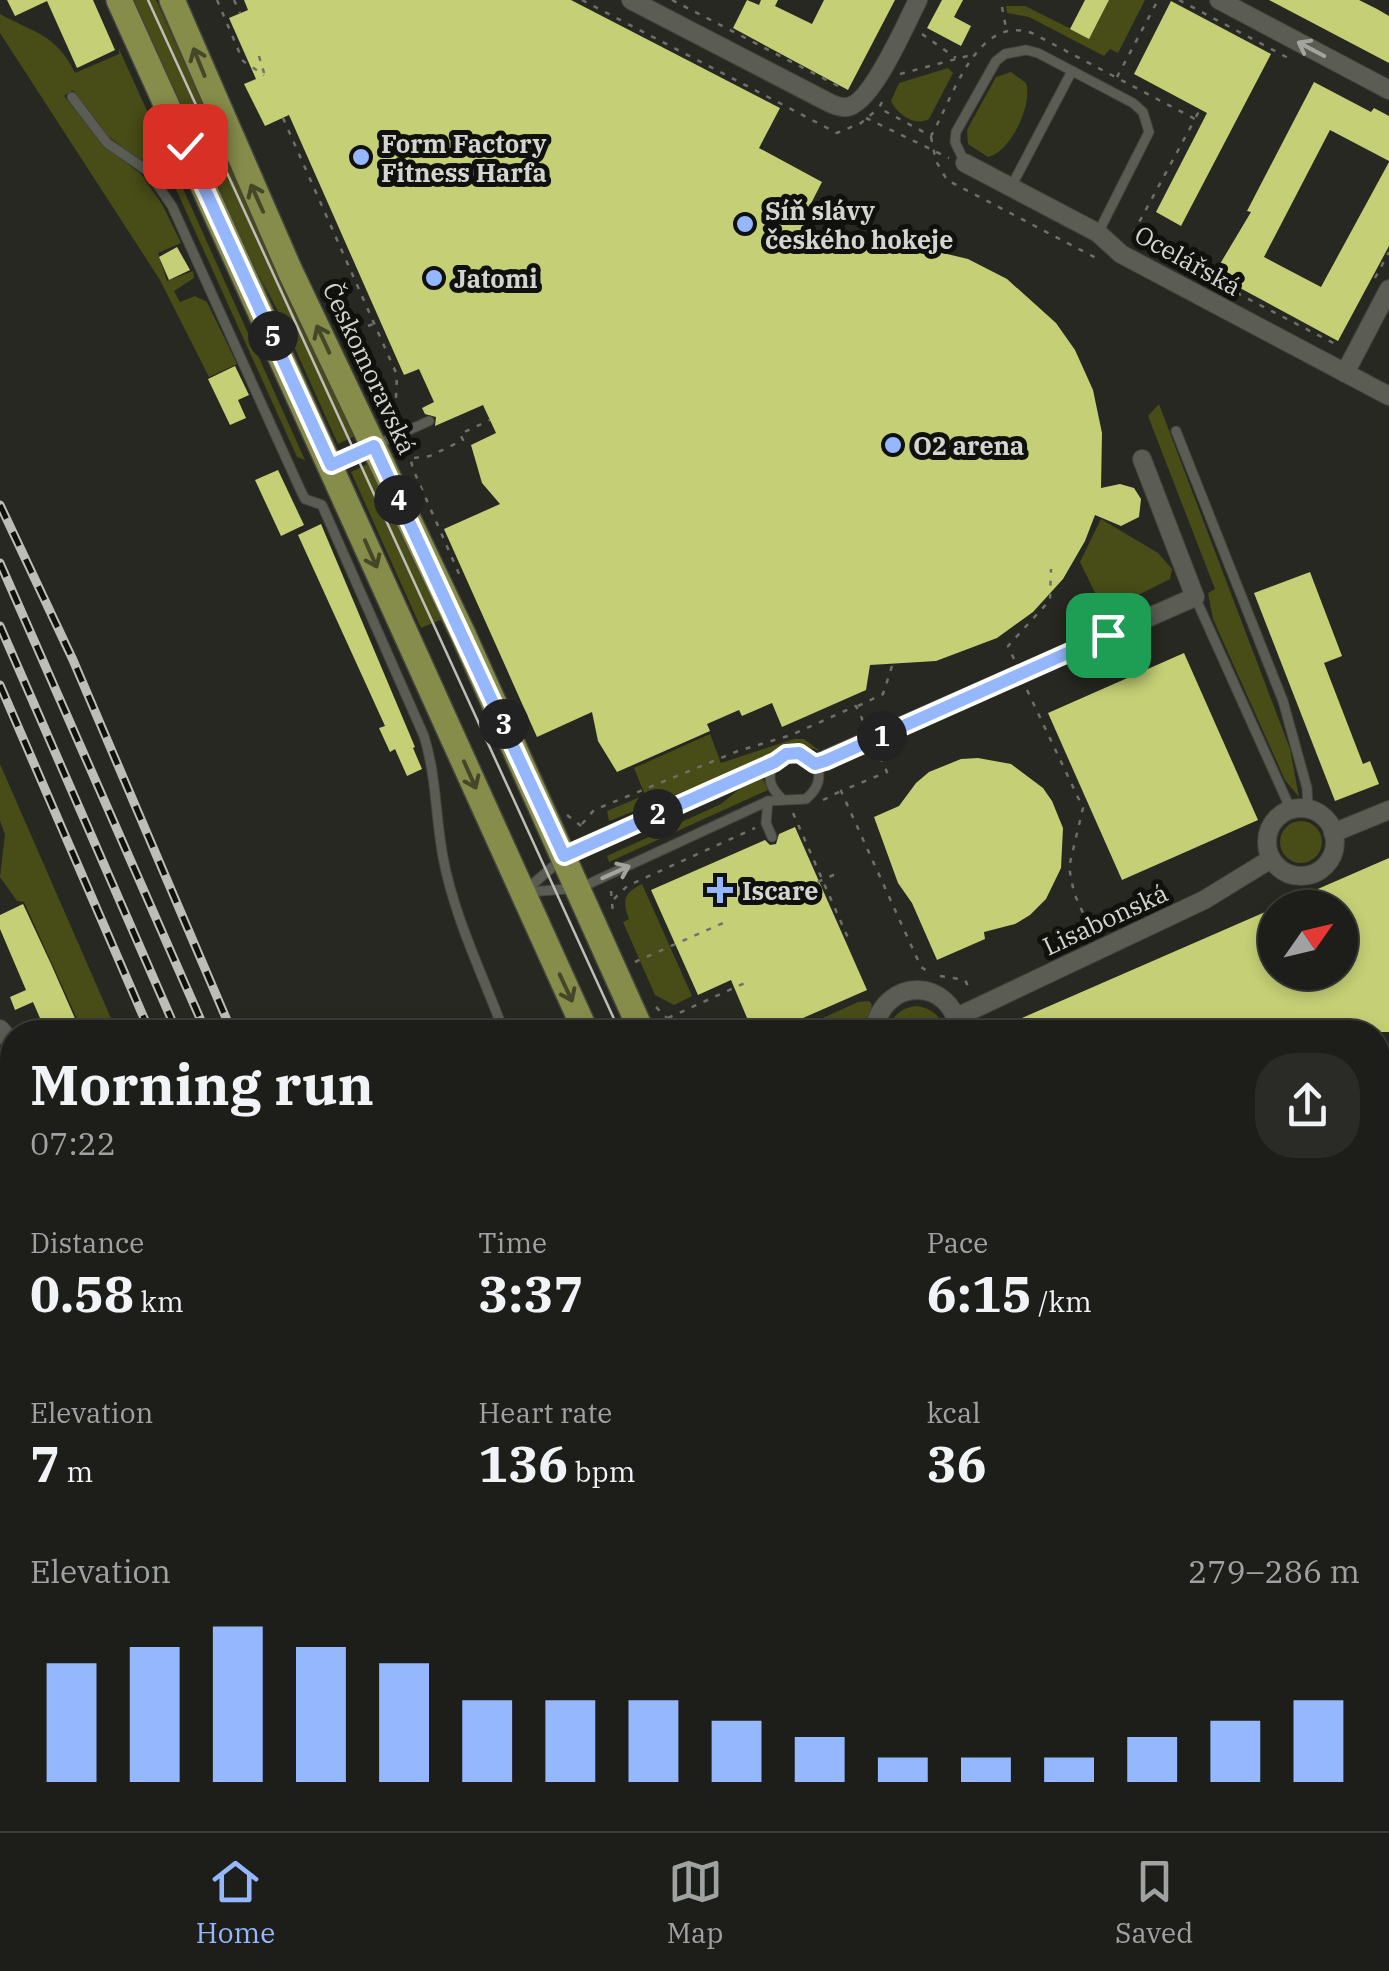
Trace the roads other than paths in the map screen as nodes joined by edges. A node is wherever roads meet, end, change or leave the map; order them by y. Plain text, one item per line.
1 (119, 0) edge
2 (172, 0) edge
3 (631, 0) edge
4 (918, 0) edge
5 (1230, 2) edge
6 (1072, 70) junction
7 (1389, 90) edge
8 (72, 96) dead end
9 (185, 146) junction
10 (965, 163) joint
11 (148, 171) junction
12 (1011, 187) junction
13 (1098, 233) junction
14 (1381, 286) edge
15 (1345, 373) junction
16 (1389, 396) edge
17 (429, 421) dead end
18 (1176, 431) dead end
19 (374, 446) junction
20 (1142, 459) dead end
21 (331, 465) junction
22 (1195, 597) junction
23 (436, 731) junction
24 (775, 762) junction
25 (815, 764) junction
26 (781, 798) junction
27 (768, 800) junction
28 (1300, 809) junction
29 (1389, 810) edge
30 (746, 813) junction
31 (766, 823) junction
32 (1333, 834) junction
33 (772, 837) dead end
34 (564, 856) junction
35 (1271, 859) junction
36 (580, 888) junction
37 (522, 892) junction
38 (500, 1020) edge
39 (581, 1020) edge
40 (637, 1020) edge
41 (878, 1020) edge
42 (955, 1020) edge
43 (963, 1020) edge

1 - 9 main road
19 -> 2 main road, Českomoravská
3 - 4 street
7 -> 5 street
6 - 10 lane
6 - 12 lane
6 - 13 lane
8 - 11 lane
9 - 11 lane
9 - 21 main road
10 - 12 street, Ocelářská
11 - 23 lane
12 - 13 street, Ocelářská
13 - 15 street, Ocelářská
14 - 15 street
15 - 16 street, Ocelářská
17 - 19 lane
18 - 28 lane
19 - 21 lane
19 - 34 main road, Českomoravská
20 - 22 street
21 -> 23 main road
22 - 25 street
22 - 28 lane
23 -> 37 main road
23 - 38 lane
24 - 25 lane
24 - 26 lane
24 - 34 lane
25 - 26 lane
26 - 27 lane
27 - 30 lane
27 - 31 lane
28 - 32 street
28 - 35 street
29 - 32 street
30 - 31 lane
36 -> 30 lane
31 - 33 lane
32 - 35 street
34 - 36 main road, Českomoravská
34 - 37 lane
35 - 43 street, Lisabonská
36 - 37 lane
36 - 40 main road, Českomoravská
37 -> 39 main road
41 - 42 street, Lisabonská

